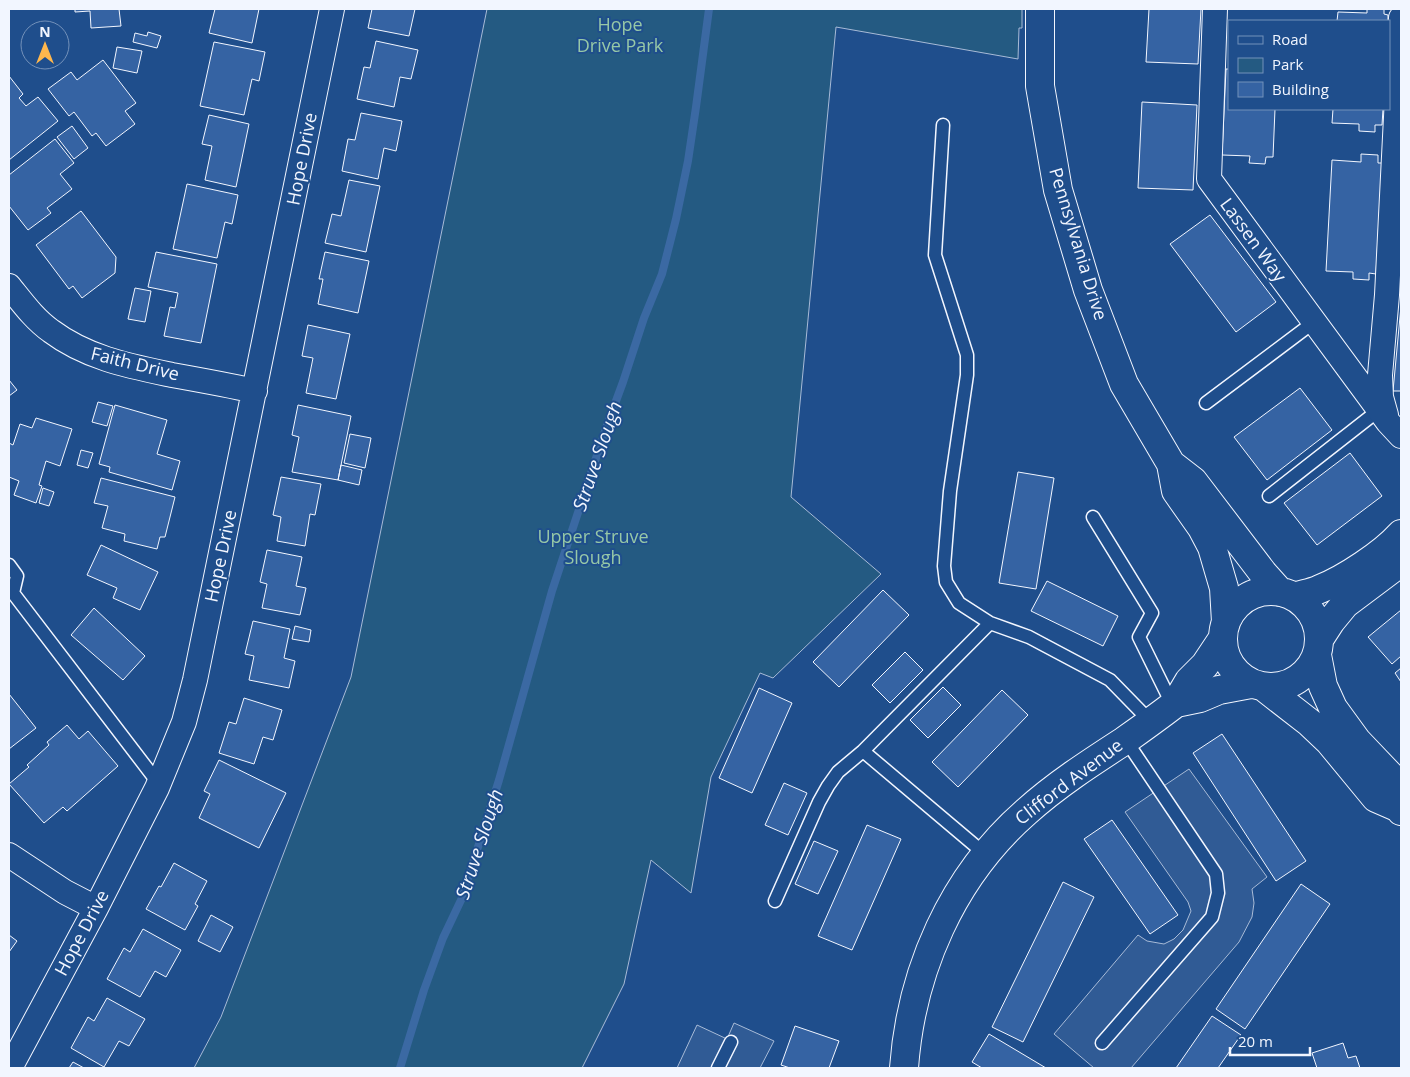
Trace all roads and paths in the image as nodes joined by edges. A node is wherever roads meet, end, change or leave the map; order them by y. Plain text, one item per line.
1 (332, 9) edge
2 (1040, 9) edge
3 (1216, 9) edge
4 (1401, 18) edge
5 (943, 125) dead end
6 (9, 286) edge
7 (1314, 322) junction
8 (256, 391) junction
9 (1206, 403) dead end
10 (1389, 423) edge
11 (1171, 464) junction
12 (1269, 496) dead end
13 (1093, 517) dead end
14 (1401, 534) edge
15 (1401, 562) edge
16 (9, 565) edge
17 (1287, 594) junction
18 (990, 623) junction
19 (1224, 630) junction
20 (1319, 646) junction
21 (1258, 686) junction
22 (1175, 705) junction
23 (1151, 722) junction
24 (1125, 739) junction
25 (863, 751) junction
26 (159, 784) junction
27 (1400, 809) edge
28 (985, 854) junction
29 (9, 855) edge
30 (775, 901) dead end
31 (96, 908) junction
32 (731, 1042) dead end
33 (1102, 1042) dead end
34 (10, 1068) edge
35 (718, 1068) edge
36 (904, 1068) edge

1 - 8 street, Hope Drive
2 - 11 street, Pennsylvania Drive
3 - 7 street, Lassen Way
4 - 10 street
5 - 18 lane
6 - 8 street, Faith Drive
7 - 9 lane
7 - 10 street, Lassen Way
8 - 26 street, Hope Drive
10 - 12 lane
11 - 17 street, Pennsylvania Drive
11 - 19 street, Pennsylvania Drive
13 - 22 lane
14 - 17 street
15 - 20 street
16 - 26 lane
17 - 19 street
17 - 20 street
18 - 23 lane
18 - 25 lane
19 - 21 street
19 - 22 street, Clifford Avenue
20 - 21 street
20 - 27 street
21 - 22 street, Clifford Avenue
21 - 27 street
22 - 23 street, Clifford Avenue
23 - 24 street, Clifford Avenue
24 - 28 street, Clifford Avenue
24 - 33 lane
25 - 28 lane
25 - 30 lane
26 - 31 street, Hope Drive
28 - 36 street, Clifford Avenue
29 - 31 street
31 - 34 street, Hope Drive
32 - 35 lane

